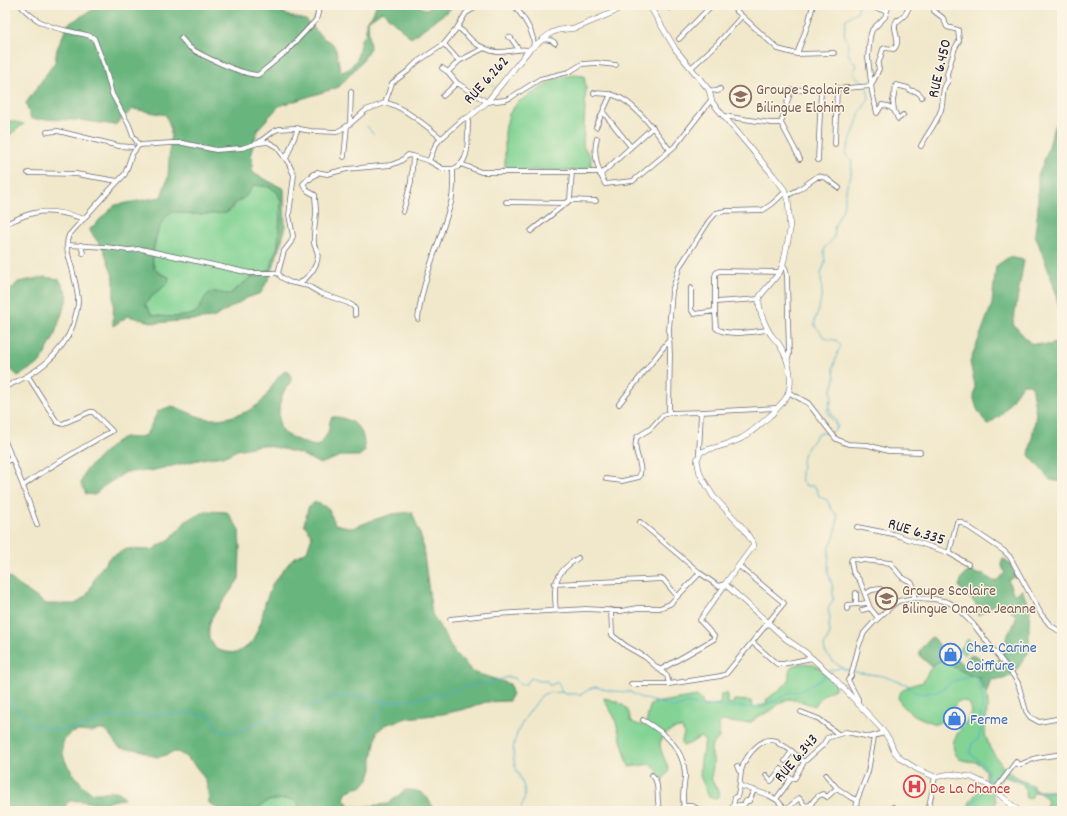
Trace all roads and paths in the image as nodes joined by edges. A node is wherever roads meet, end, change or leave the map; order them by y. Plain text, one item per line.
1 (20, 5) edge
2 (318, 5) edge
3 (474, 5) edge
4 (514, 5) edge
5 (624, 5) edge
6 (649, 5) edge
7 (712, 5) edge
8 (730, 5) edge
9 (813, 5) edge
10 (877, 5) edge
11 (889, 5) edge
12 (910, 5) edge
13 (933, 5) edge
14 (887, 11) junction
15 (742, 16) junction
16 (457, 28) junction
17 (548, 29) dead end
18 (553, 33) junction
19 (508, 37) dead end
20 (543, 37) junction
21 (181, 38) dead end
22 (679, 39) dead end
23 (555, 43) dead end
24 (444, 44) junction
25 (484, 48) junction
26 (530, 49) junction
27 (519, 50) junction
28 (834, 53) dead end
29 (797, 54) junction
30 (459, 61) junction
31 (616, 65) dead end
32 (442, 68) dead end
33 (692, 68) junction
34 (448, 72) junction
35 (457, 84) junction
36 (871, 86) junction
37 (837, 88) junction
38 (720, 89) dead end
39 (710, 90) junction
40 (821, 90) junction
41 (351, 92) dead end
42 (594, 93) dead end
43 (611, 94) junction
44 (443, 96) dead end
45 (922, 97) dead end
46 (711, 100) junction
47 (487, 102) junction
48 (385, 103) junction
49 (894, 110) junction
50 (603, 112) junction
51 (903, 115) dead end
52 (724, 116) junction
53 (469, 117) junction
54 (782, 123) junction
55 (348, 125) junction
56 (596, 127) dead end
57 (653, 127) junction
58 (298, 128) junction
59 (47, 132) dead end
60 (133, 136) junction
61 (440, 138) junction
62 (597, 138) dead end
63 (258, 143) junction
64 (835, 144) dead end
65 (139, 145) junction
66 (920, 146) dead end
67 (132, 147) junction
68 (631, 147) junction
69 (670, 150) junction
70 (132, 154) junction
71 (413, 156) junction
72 (344, 157) dead end
73 (286, 158) junction
74 (800, 159) dead end
75 (818, 160) dead end
76 (429, 161) junction
77 (461, 164) junction
78 (453, 169) junction
79 (572, 171) junction
80 (28, 173) dead end
81 (600, 173) junction
82 (118, 181) junction
83 (839, 188) dead end
84 (786, 194) junction
85 (568, 201) junction
86 (596, 201) dead end
87 (506, 202) dead end
88 (403, 212) dead end
89 (84, 219) junction
90 (5, 224) edge
91 (531, 231) dead end
92 (67, 245) junction
93 (81, 245) junction
94 (83, 253) dead end
95 (782, 264) junction
96 (780, 272) junction
97 (278, 273) junction
98 (297, 284) junction
99 (692, 288) dead end
100 (759, 299) junction
101 (715, 302) junction
102 (715, 312) junction
103 (355, 315) dead end
104 (418, 320) dead end
105 (768, 330) junction
106 (670, 339) junction
107 (787, 361) junction
108 (28, 376) junction
109 (5, 387) edge
110 (788, 392) junction
111 (619, 404) dead end
112 (777, 408) junction
113 (700, 412) junction
114 (669, 413) junction
115 (5, 441) edge
116 (920, 452) dead end
117 (699, 453) junction
118 (12, 459) junction
119 (5, 462) edge
120 (606, 479) dead end
121 (23, 486) junction
122 (640, 522) dead end
123 (36, 525) dead end
124 (857, 527) dead end
125 (949, 553) junction
126 (578, 558) dead end
127 (968, 564) dead end
128 (739, 566) junction
129 (700, 573) junction
130 (554, 584) junction
131 (725, 584) junction
132 (856, 593) dead end
133 (887, 593) dead end
134 (865, 594) junction
135 (678, 596) junction
136 (914, 598) junction
137 (856, 604) junction
138 (869, 605) junction
139 (847, 609) dead end
140 (611, 610) junction
141 (862, 610) dead end
142 (556, 611) junction
143 (878, 618) junction
144 (450, 619) dead end
145 (767, 622) junction
146 (1062, 633) edge
147 (752, 642) junction
148 (812, 658) junction
149 (660, 670) junction
150 (631, 684) dead end
151 (669, 684) junction
152 (858, 704) junction
153 (801, 712) dead end
154 (1062, 718) edge
155 (643, 720) dead end
156 (884, 733) junction
157 (838, 734) junction
158 (874, 737) junction
159 (792, 751) junction
160 (1062, 754) edge
161 (785, 761) dead end
162 (804, 762) junction
163 (737, 766) dead end
164 (741, 772) junction
165 (652, 775) dead end
166 (766, 775) dead end
167 (826, 775) dead end
168 (935, 777) junction
169 (791, 780) junction
170 (741, 786) junction
171 (837, 788) junction
172 (754, 790) junction
173 (994, 791) junction
174 (776, 799) junction
175 (857, 800) junction
176 (810, 805) junction
177 (683, 806) junction
178 (732, 809) edge
179 (786, 810) edge
180 (660, 811) edge
181 (685, 811) edge
182 (702, 811) edge
183 (780, 811) edge
184 (808, 811) edge
185 (856, 811) edge
186 (928, 811) edge
187 (1019, 811) edge

1 - 60 street
2 - 21 street
3 - 16 street
4 - 26 street
5 - 18 street, RUE 6.262
6 - 33 street
7 - 22 street
8 - 15 street
9 - 29 street
10 - 14 street
11 - 14 street
12 - 36 street
13 - 66 street, RUE 6.450
14 - 36 street
15 - 29 street
15 - 33 street
16 - 24 street
16 - 25 street
17 - 18 street
18 - 20 street, RUE 6.262
19 - 27 street
20 - 23 street
20 - 26 street, RUE 6.262
24 - 30 street
24 - 48 street
25 - 27 street
25 - 30 street
26 - 27 street
26 - 47 street, RUE 6.262
28 - 29 street
30 - 34 street
31 - 47 street
32 - 34 street
33 - 39 street
34 - 35 street
35 - 44 street
35 - 47 street
36 - 37 street
36 - 49 street
37 - 40 street
37 - 64 street
38 - 39 street
39 - 46 street
40 - 54 street
40 - 75 street
41 - 55 street
42 - 43 street
43 - 50 street
43 - 57 street
45 - 49 street
46 - 52 street
46 - 69 street
47 - 53 street, RUE 6.262
48 - 55 street
48 - 61 street
49 - 51 street
50 - 56 street
50 - 68 street
52 - 54 street
52 - 84 street
53 - 61 street
53 - 77 street, RUE 6.262
54 - 74 street
55 - 58 street
55 - 72 street
57 - 68 street
57 - 69 street
58 - 63 street
58 - 73 street
59 - 67 street
60 - 65 street
60 - 67 street
61 - 76 street
62 - 81 street
63 - 65 street
63 - 73 street
65 - 70 street
67 - 70 street
68 - 81 street
69 - 81 street
70 - 82 street
71 - 76 street
71 - 88 street
71 - 98 street
73 - 97 street
76 - 78 street
77 - 78 street
77 - 79 street
78 - 104 street
79 - 81 street
79 - 85 street
80 - 82 street
82 - 89 street
83 - 84 street
84 - 95 street
84 - 106 street
85 - 86 street
85 - 87 street
85 - 91 street
89 - 90 street
89 - 92 street
92 - 93 street
92 - 108 street
93 - 94 street
93 - 97 street
95 - 96 street
95 - 107 street
96 - 100 street
96 - 101 street
97 - 98 street
98 - 103 street
99 - 102 street
100 - 101 street
100 - 105 street
101 - 102 street
102 - 105 street
105 - 107 street
106 - 111 street
106 - 114 street
107 - 110 street
108 - 109 street
108 - 121 street
110 - 112 street
110 - 116 street
112 - 113 street
112 - 117 street
113 - 114 street
113 - 117 street
114 - 120 street
115 - 118 street
117 - 128 street
118 - 119 street
118 - 121 street
121 - 123 street
122 - 129 street
124 - 125 street, RUE 6.335
125 - 127 street
125 - 146 street, RUE 6.335
126 - 130 street
128 - 131 street
128 - 145 street
129 - 131 street
129 - 135 street
130 - 135 street
130 - 142 street
131 - 145 street
131 - 149 street
132 - 137 street
133 - 134 street
134 - 136 street
134 - 138 street
135 - 140 street
136 - 143 street
136 - 154 street
137 - 138 street
137 - 139 street
138 - 141 street
138 - 143 street
140 - 142 street
140 - 149 street
142 - 144 street
143 - 152 street
145 - 147 street
145 - 148 street
147 - 148 street
147 - 151 street
148 - 152 street
149 - 151 street
150 - 151 street
152 - 156 street
153 - 157 street
155 - 177 street
156 - 158 street
156 - 168 street
157 - 158 street, RUE 6.343
157 - 162 street, RUE 6.343
158 - 175 street
159 - 161 street
159 - 162 street
159 - 164 street
160 - 173 street
162 - 169 street, RUE 6.343
163 - 164 street
164 - 170 street
165 - 180 street
166 - 169 street
167 - 171 street
168 - 173 street
168 - 186 street
169 - 174 street, RUE 6.343
170 - 172 street
170 - 178 street
171 - 175 street
171 - 176 street
172 - 174 street
172 - 178 street
173 - 187 street
174 - 179 street
175 - 185 street
176 - 179 street
176 - 184 street
177 - 181 street
177 - 182 street
179 - 183 street

